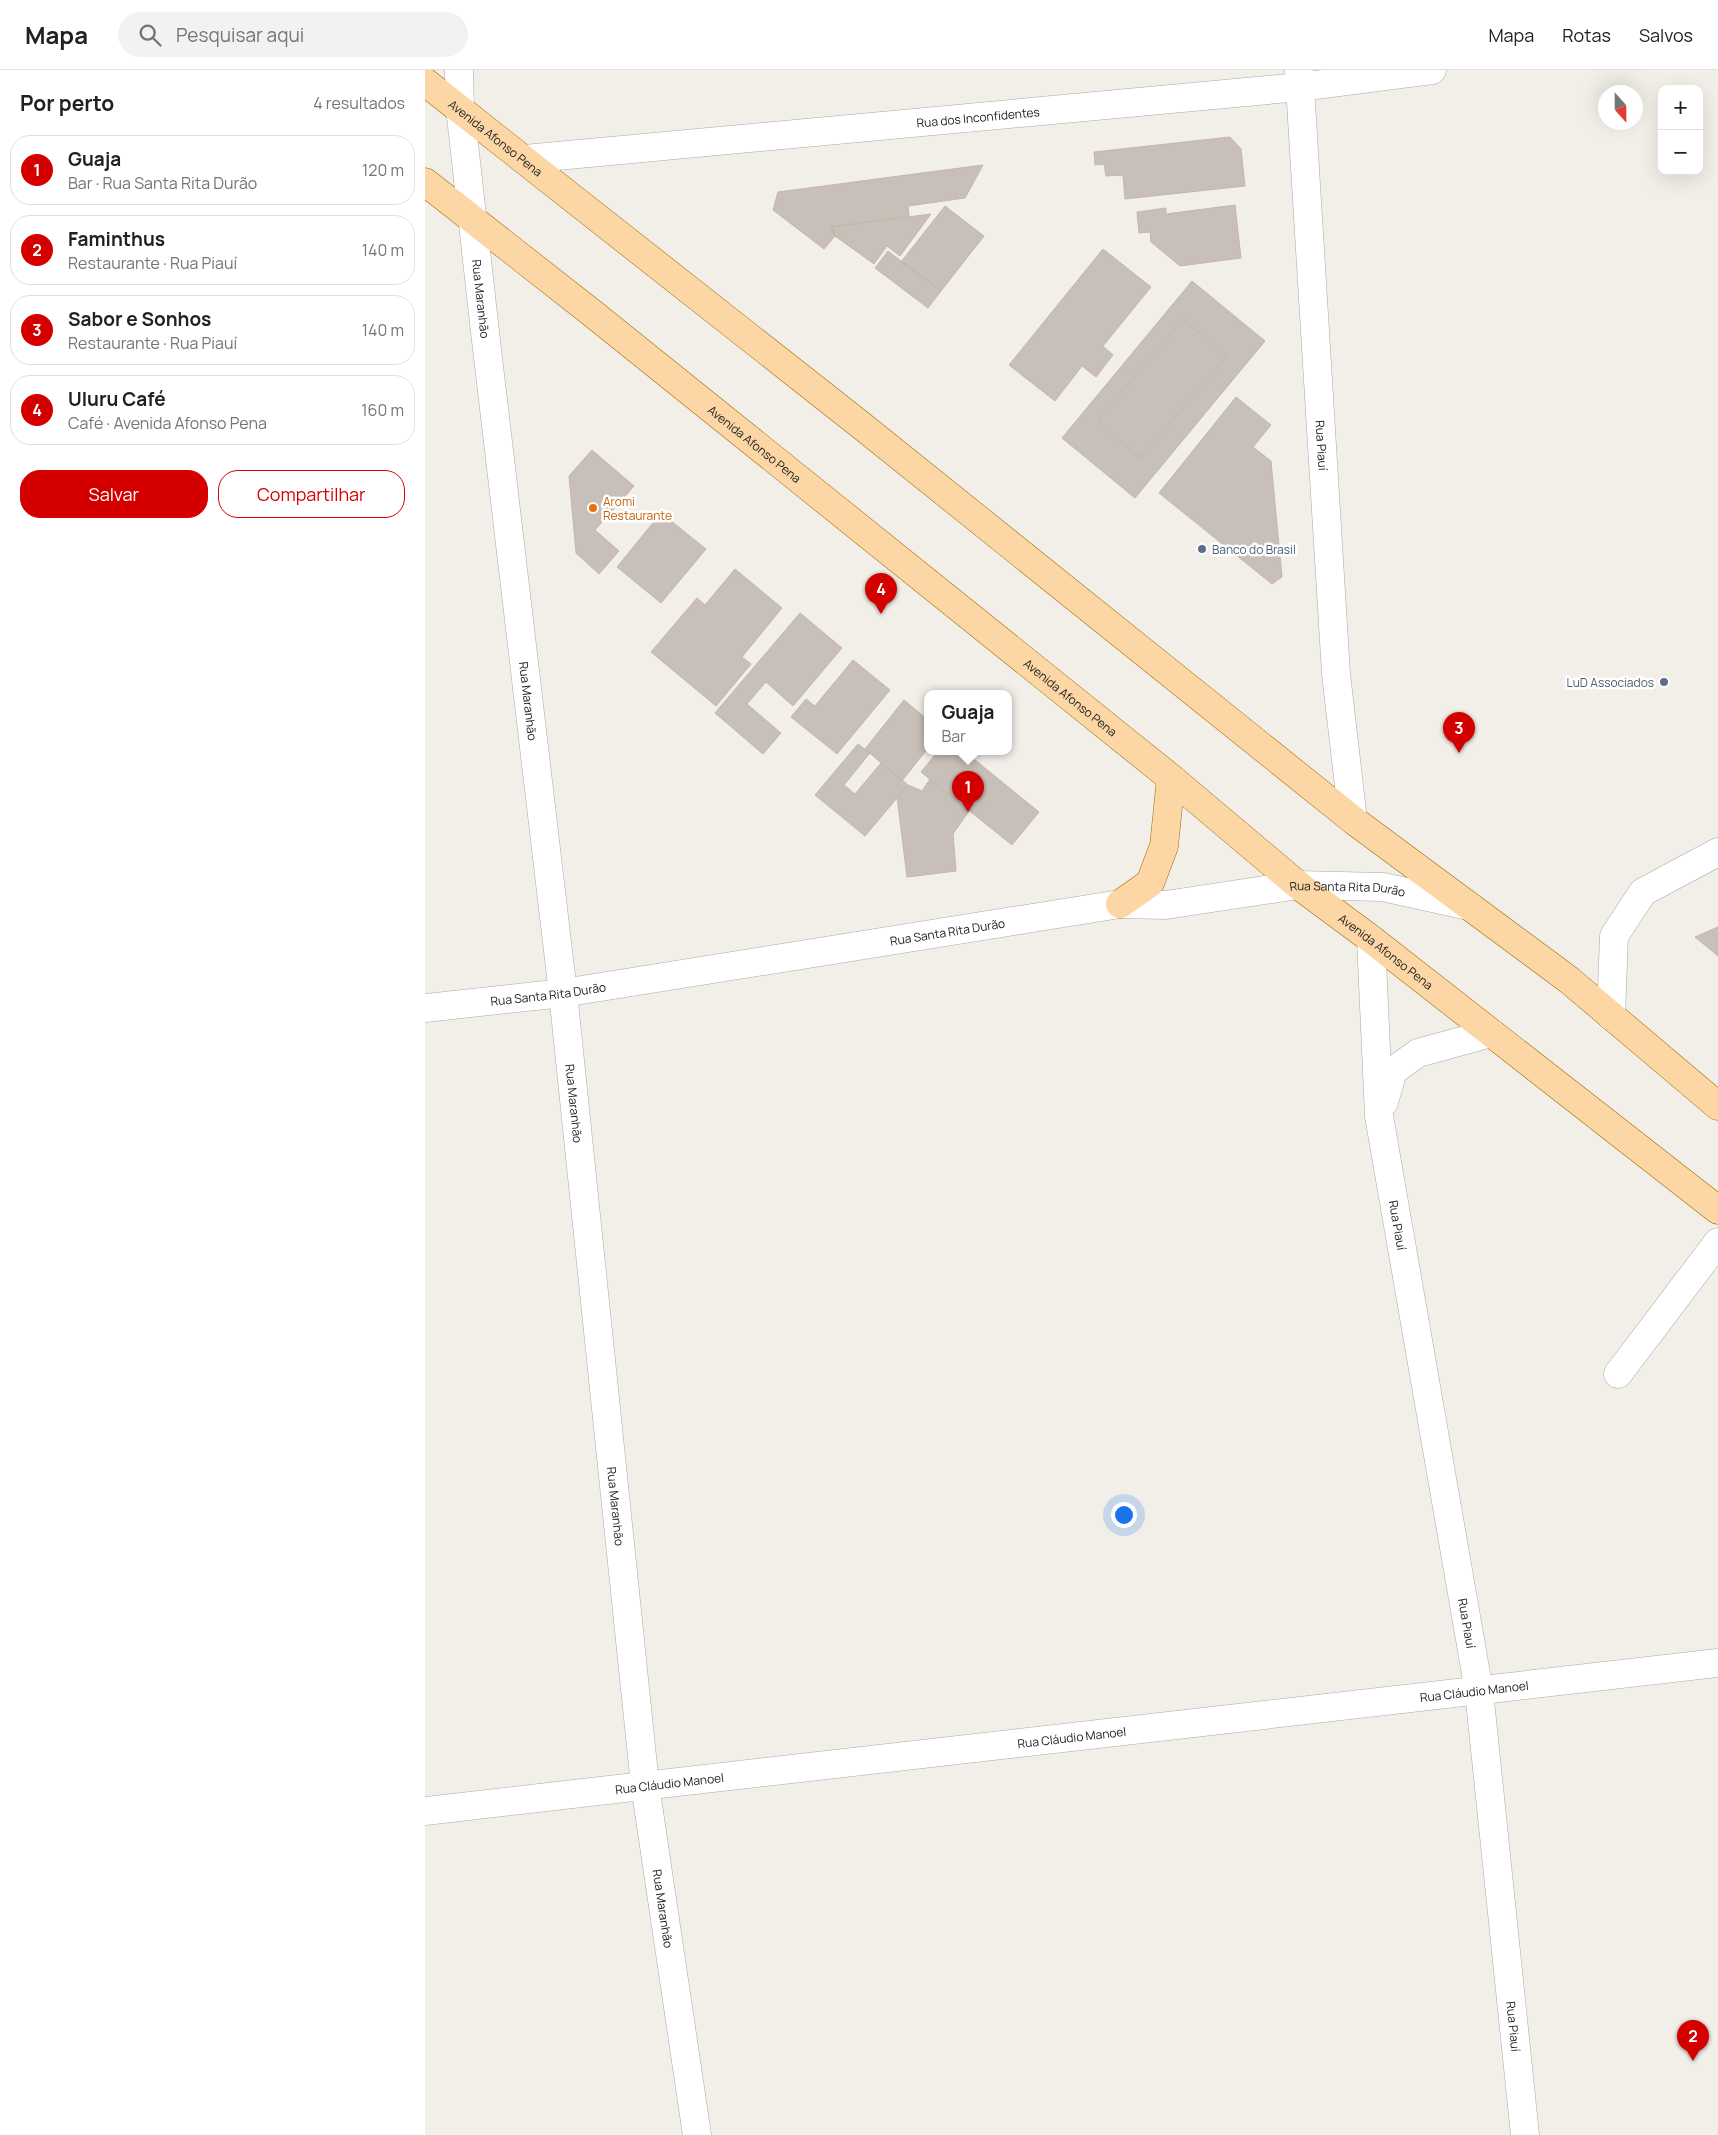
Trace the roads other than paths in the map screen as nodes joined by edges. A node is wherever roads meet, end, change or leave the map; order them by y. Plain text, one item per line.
1 (459, 70) edge
2 (1432, 70) edge
3 (1299, 78) edge
4 (425, 82) edge
5 (461, 108) junction
6 (525, 159) junction
7 (425, 182) edge
8 (473, 218) junction
9 (1171, 778) junction
10 (1353, 820) junction
11 (1717, 852) edge
12 (1298, 885) junction
13 (1120, 904) junction
14 (1469, 906) junction
15 (1371, 939) junction
16 (563, 993) junction
17 (425, 1008) edge
18 (1611, 1016) junction
19 (1491, 1033) junction
20 (1718, 1106) edge
21 (1379, 1116) junction
22 (1718, 1210) edge
23 (1718, 1242) edge
24 (1618, 1374) dead end
25 (1718, 1663) edge
26 (1479, 1690) junction
27 (645, 1785) junction
28 (425, 1811) edge
29 (697, 2135) edge
30 (1525, 2135) edge

1 - 5 street, Rua Maranhão
2 - 3 street, Rua dos Inconfidentes
3 - 6 street, Rua dos Inconfidentes
3 - 10 street, Rua Piauí
4 - 5 main road, Avenida Afonso Pena
5 - 6 main road, Avenida Afonso Pena
5 - 8 street, Rua Maranhão
6 - 10 main road, Avenida Afonso Pena
7 - 8 main road, Avenida Afonso Pena
8 - 9 main road, Avenida Afonso Pena
8 - 16 street, Rua Maranhão
9 - 12 main road, Avenida Afonso Pena
9 - 13 main road
10 - 14 main road, Avenida Afonso Pena
11 - 18 street
12 - 13 street, Rua Santa Rita Durão
12 - 14 street, Rua Santa Rita Durão
12 - 15 main road, Avenida Afonso Pena
13 - 16 street, Rua Santa Rita Durão
14 - 18 main road, Avenida Afonso Pena
15 - 19 main road, Avenida Afonso Pena
15 - 21 street, Rua Piauí
16 - 17 street, Rua Santa Rita Durão
16 - 27 street, Rua Maranhão
18 - 20 main road, Avenida Afonso Pena
19 - 21 street, Rua Piauí
19 - 22 main road, Avenida Afonso Pena
21 - 26 street, Rua Piauí
23 - 24 street
25 - 26 street, Rua Cláudio Manoel
26 - 27 street, Rua Cláudio Manoel
26 - 30 street, Rua Piauí
27 - 28 street, Rua Cláudio Manoel
27 - 29 street, Rua Maranhão

